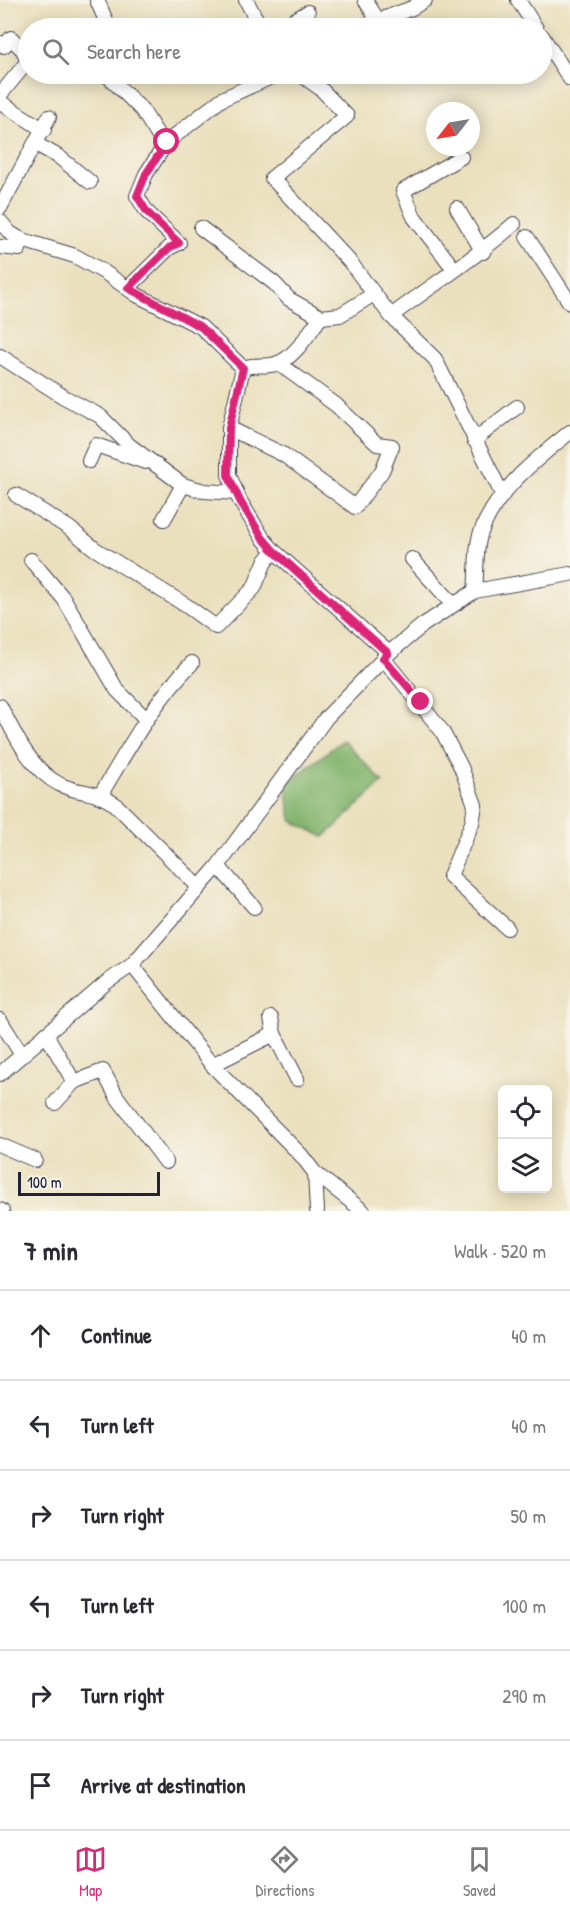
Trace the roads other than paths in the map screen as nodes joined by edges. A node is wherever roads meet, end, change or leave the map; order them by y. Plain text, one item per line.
1 (97, 0) edge
2 (246, 0) edge
3 (365, 0) edge
4 (425, 0) edge
5 (518, 0) edge
6 (308, 12) dead end
7 (105, 18) edge
8 (256, 18) edge
9 (298, 18) edge
10 (378, 18) edge
11 (394, 18) edge
12 (530, 18) edge
13 (0, 43) edge
14 (18, 45) edge
15 (552, 51) edge
16 (18, 73) edge
17 (570, 79) edge
18 (116, 84) edge
19 (256, 84) edge
20 (314, 84) edge
21 (0, 95) edge
22 (0, 102) edge
23 (167, 142) junction
24 (36, 144) junction
25 (461, 158) dead end
26 (90, 182) dead end
27 (0, 208) edge
28 (457, 208) dead end
29 (0, 221) edge
30 (514, 224) dead end
31 (201, 228) dead end
32 (527, 237) dead end
33 (22, 240) junction
34 (0, 247) edge
35 (483, 252) junction
36 (454, 269) junction
37 (128, 288) junction
38 (374, 294) junction
39 (570, 303) edge
40 (391, 316) junction
41 (321, 317) junction
42 (0, 356) edge
43 (278, 363) junction
44 (243, 368) junction
45 (517, 407) dead end
46 (229, 428) junction
47 (570, 432) edge
48 (474, 440) junction
49 (89, 461) dead end
50 (158, 467) junction
51 (183, 485) junction
52 (237, 493) junction
53 (502, 494) junction
54 (16, 495) dead end
55 (164, 519) dead end
56 (274, 551) junction
57 (412, 559) dead end
58 (31, 560) dead end
59 (570, 574) edge
60 (475, 591) junction
61 (453, 604) junction
62 (386, 656) junction
63 (192, 663) dead end
64 (0, 706) edge
65 (146, 719) junction
66 (100, 794) junction
67 (218, 866) junction
68 (199, 887) junction
69 (254, 907) dead end
70 (507, 928) dead end
71 (132, 965) junction
72 (271, 1018) dead end
73 (0, 1020) edge
74 (46, 1034) junction
75 (274, 1034) junction
76 (22, 1055) junction
77 (212, 1065) junction
78 (0, 1074) edge
79 (297, 1079) dead end
80 (74, 1082) junction
81 (55, 1104) dead end
82 (0, 1145) edge
83 (35, 1160) dead end
84 (166, 1162) dead end
85 (315, 1173) junction
86 (317, 1211) edge
87 (363, 1211) edge

1 - 7 street
2 - 8 street
3 - 10 street
4 - 11 street
5 - 12 street
6 - 9 street
13 - 14 street
15 - 17 street
16 - 21 street
18 - 23 street
19 - 23 street
20 - 38 street
22 - 24 street
23 - 37 street
24 - 26 street
24 - 27 street
25 - 36 street
28 - 35 street
29 - 33 street
30 - 35 street
31 - 41 street
32 - 39 street
33 - 34 street
33 - 37 street
35 - 36 street
36 - 40 street
37 - 44 street
38 - 40 street
38 - 41 street
40 - 48 street
41 - 43 street
42 - 50 street
43 - 44 street
43 - 46 street
44 - 46 street
45 - 48 street
46 - 52 street
47 - 53 street
48 - 53 street
49 - 50 street
50 - 51 street
51 - 52 street
51 - 55 street
52 - 56 street
53 - 60 street
54 - 56 street
56 - 62 street
57 - 61 street
58 - 65 street
59 - 60 street
60 - 61 street
61 - 62 street
62 - 67 street
62 - 70 street
63 - 65 street
64 - 66 street
65 - 66 street
66 - 68 street
67 - 68 street
67 - 69 street
68 - 71 street
71 - 74 street
71 - 77 street
72 - 75 street
73 - 76 street
74 - 76 street
74 - 80 street
75 - 77 street
75 - 79 street
76 - 78 street
77 - 85 street
80 - 81 street
80 - 84 street
82 - 83 street
85 - 86 street
85 - 87 street

